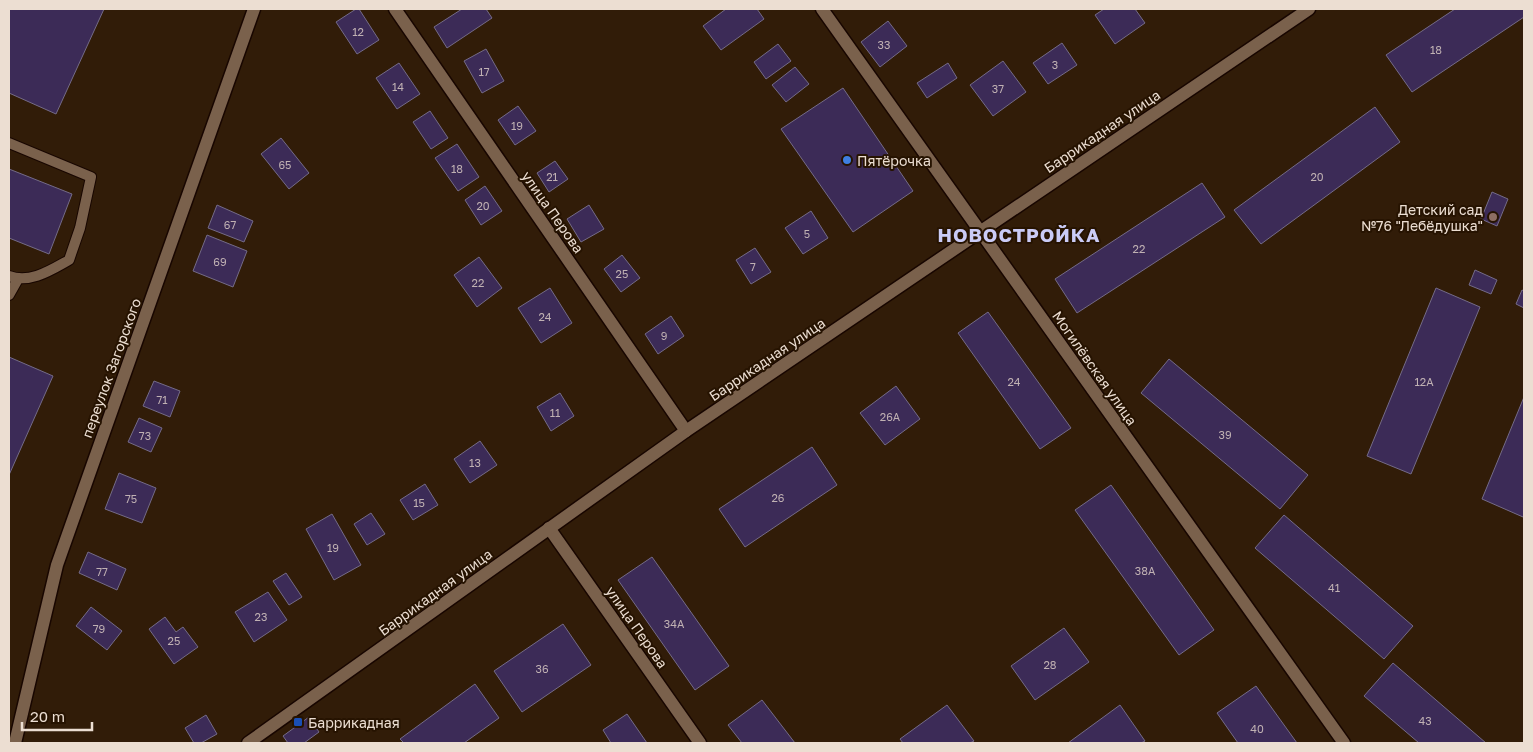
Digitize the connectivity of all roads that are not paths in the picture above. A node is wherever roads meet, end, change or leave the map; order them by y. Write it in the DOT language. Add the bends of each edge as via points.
graph roads {
  1 [pos="254,9"];
  2 [pos="395,9"];
  3 [pos="822,9"];
  4 [pos="1309,9"];
  5 [pos="9,143"];
  6 [pos="980,232"];
  7 [pos="14,278"];
  8 [pos="9,295"];
  9 [pos="686,431"];
  10 [pos="549,528"];
  11 [pos="15,743"];
  12 [pos="248,743"];
  13 [pos="700,743"];
  14 [pos="1344,743"];
  1 -- 11 [label="street, переулок Загорского" via="57,565"];
  2 -- 9 [label="street, улица Перова"];
  3 -- 6 [label="street, Могилёвская улица"];
  4 -- 6 [label="street, Баррикадная улица"];
  5 -- 7 [label="lane" via="92,177 69,260 42,275"];
  6 -- 9 [label="street, Баррикадная улица"];
  6 -- 14 [label="street, Могилёвская улица"];
  7 -- 8 [label="lane"];
  9 -- 10 [label="street, Баррикадная улица"];
  10 -- 12 [label="street, Баррикадная улица"];
  10 -- 13 [label="street, улица Перова"];
}
